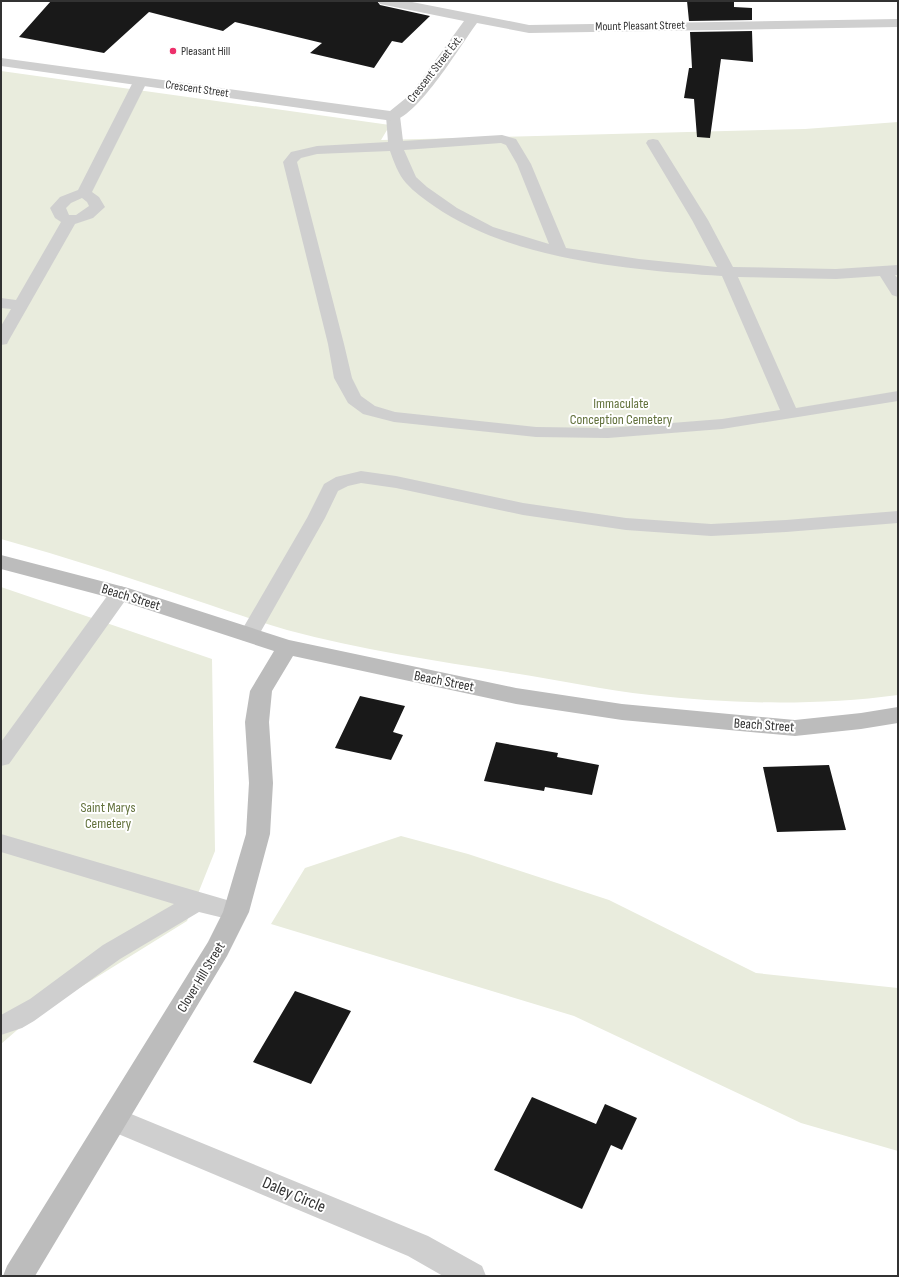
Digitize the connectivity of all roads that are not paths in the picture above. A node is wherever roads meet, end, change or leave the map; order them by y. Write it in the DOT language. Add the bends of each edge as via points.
graph roads {
  1 [pos="385,1"];
  2 [pos="473,18"];
  3 [pos="898,22"];
  4 [pos="1,62"];
  5 [pos="140,82"];
  6 [pos="393,116"];
  7 [pos="653,143"];
  8 [pos="396,146"];
  9 [pos="84,193"];
  10 [pos="69,221"];
  11 [pos="560,251"];
  12 [pos="892,270"];
  13 [pos="728,272"];
  14 [pos="898,292"];
  15 [pos="1,303"];
  16 [pos="22,305"];
  17 [pos="1,340"];
  18 [pos="898,396"];
  19 [pos="790,414"];
  20 [pos="898,517"];
  21 [pos="1,562"];
  22 [pos="120,593"];
  23 [pos="249,635"];
  24 [pos="287,647"];
  25 [pos="898,715"];
  26 [pos="1,758"];
  27 [pos="1,843"];
  28 [pos="197,902"];
  29 [pos="236,912"];
  30 [pos="1,1024"];
  31 [pos="114,1120"];
  32 [pos="18,1276"];
  33 [pos="472,1276"];
  1 -- 2 [label="street, Mount Pleasant Street"];
  2 -- 3 [label="street, Mount Pleasant Street" via="529,29"];
  2 -- 6 [label="street, Crescent Street Ext." via="416,97"];
  4 -- 5 [label="street, Crescent Street"];
  5 -- 6 [label="street, Crescent Street"];
  5 -- 9 [label="lane"];
  6 -- 8 [label="lane"];
  7 -- 13 [label="lane"];
  8 -- 11 [label="lane" via="406,173 420,189 446,209 476,226 517,242"];
  8 -- 11 [label="lane" via="502,139 511,142 524,164"];
  8 -- 19 [label="lane" via="317,150 296,155 290,162 344,378 354,399 369,410 394,417 536,432 615,432 722,424"];
  9 -- 10 [label="lane" via="71,196 58,208 62,218"];
  9 -- 10 [label="lane" via="94,200 96,207 84,218"];
  10 -- 16 [label="lane"];
  11 -- 13 [label="lane" via="626,263"];
  12 -- 13 [label="lane" via="836,274"];
  12 -- 14 [label="lane"];
  13 -- 19 [label="lane"];
  15 -- 16 [label="lane"];
  16 -- 17 [label="lane"];
  18 -- 19 [label="lane"];
  20 -- 23 [label="lane" via="711,530 626,524 523,509 361,477 342,481 330,488 316,518"];
  21 -- 22 [label="street, Beach Street"];
  22 -- 23 [label="street, Beach Street"];
  22 -- 26 [label="lane"];
  23 -- 24 [label="street, Beach Street"];
  24 -- 25 [label="street, Beach Street" via="516,696 622,712 795,728"];
  24 -- 29 [label="street, Clover Hill Street" via="261,691 257,722 261,783 258,834"];
  27 -- 28 [label="lane"];
  28 -- 29 [label="lane"];
  28 -- 30 [label="lane" via="100,960 13,1022"];
  29 -- 31 [label="street, Clover Hill Street" via="218,950"];
  31 -- 32 [label="street, Clover Hill Street"];
  31 -- 33 [label="street, Daley Circle" via="418,1246"];
}
